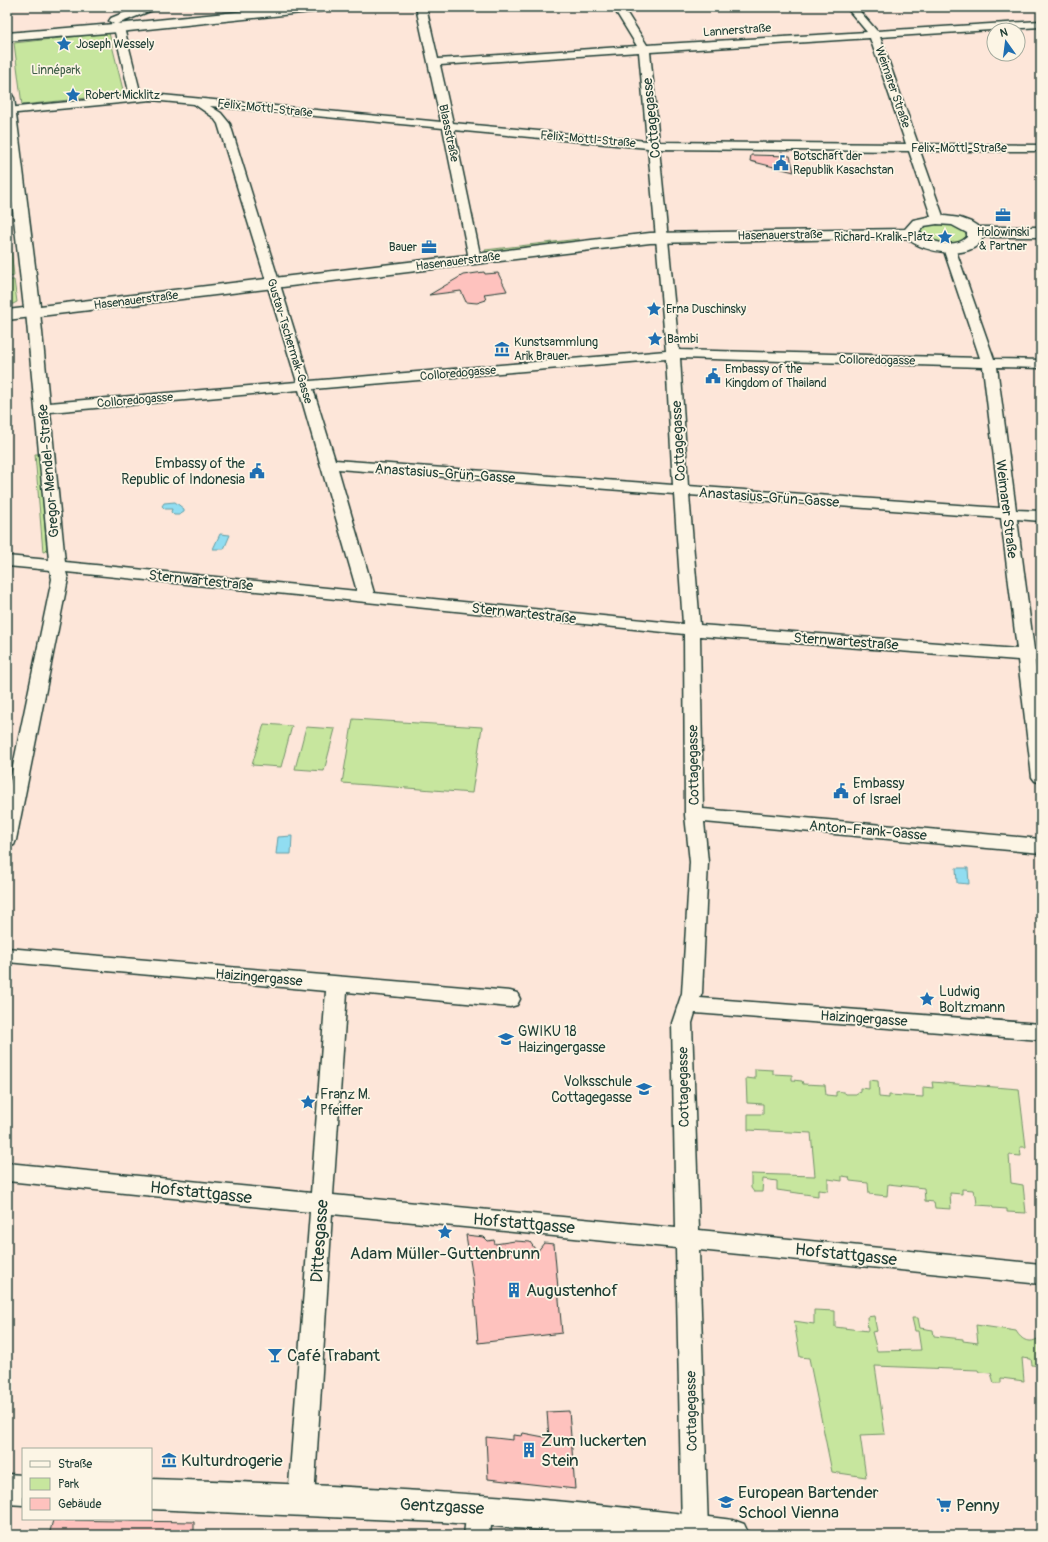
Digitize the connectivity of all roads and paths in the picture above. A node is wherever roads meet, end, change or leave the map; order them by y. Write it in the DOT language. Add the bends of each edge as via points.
graph roads {
  1 [pos="149,7"];
  2 [pos="321,7"];
  3 [pos="421,7"];
  4 [pos="618,7"];
  5 [pos="851,7"];
  6 [pos="1041,24"];
  7 [pos="119,28"];
  8 [pos="73,31"];
  9 [pos="874,34"];
  10 [pos="7,37"];
  11 [pos="644,49"];
  12 [pos="434,62"];
  13 [pos="136,98"];
  14 [pos="192,101"];
  15 [pos="8,107"];
  16 [pos="448,127"];
  17 [pos="654,144"];
  18 [pos="914,148"];
  19 [pos="1041,148"];
  20 [pos="938,219"];
  21 [pos="975,232"];
  22 [pos="1041,232"];
  23 [pos="910,233"];
  24 [pos="662,237"];
  25 [pos="948,248"];
  26 [pos="475,259"];
  27 [pos="272,284"];
  28 [pos="33,312"];
  29 [pos="7,315"];
  30 [pos="673,354"];
  31 [pos="988,363"];
  32 [pos="1041,364"];
  33 [pos="304,386"];
  34 [pos="43,408"];
  35 [pos="329,464"];
  36 [pos="681,491"];
  37 [pos="1008,513"];
  38 [pos="1041,516"];
  39 [pos="7,561"];
  40 [pos="57,566"];
  41 [pos="367,596"];
  42 [pos="692,630"];
  43 [pos="1034,655"];
  44 [pos="1041,777"];
  45 [pos="694,815"];
  46 [pos="7,840"];
  47 [pos="1041,846"];
  48 [pos="7,955"];
  49 [pos="337,984"];
  50 [pos="510,999"];
  51 [pos="688,1005"];
  52 [pos="1041,1032"];
  53 [pos="7,1172"];
  54 [pos="322,1205"];
  55 [pos="687,1238"];
  56 [pos="1041,1274"];
  57 [pos="7,1489"];
  58 [pos="22,1490"];
  59 [pos="152,1494"];
  60 [pos="301,1498"];
  61 [pos="478,1522"];
  62 [pos="694,1530"];
  63 [pos="732,1535"];
  1 -- 8 [label="street" via="107,24"];
  2 -- 7 [label="street"];
  3 -- 12 [label="street, Blaasstraße"];
  4 -- 11 [label="street, Cottagegasse"];
  5 -- 9 [label="street, Weimarer Straße"];
  6 -- 9 [label="street, Lannerstraße"];
  7 -- 8 [label="street"];
  7 -- 13 [label="street"];
  8 -- 10 [label="street"];
  9 -- 11 [label="street, Lannerstraße"];
  9 -- 18 [label="street, Weimarer Straße"];
  11 -- 12 [label="street, Lannerstraße"];
  11 -- 17 [label="street, Cottagegasse"];
  12 -- 16 [label="street, Blaasstraße"];
  13 -- 14 [label="street, Felix-Mottl-Straße"];
  13 -- 15 [label="street, Felix-Mottl-Straße"];
  14 -- 16 [label="street, Felix-Mottl-Straße"];
  14 -- 27 [label="street, Gustav-Tschermak-Gasse" via="217,115 224,124"];
  15 -- 28 [label="street, Gregor-Mendel-Straße"];
  16 -- 17 [label="street, Felix-Mottl-Straße"];
  16 -- 26 [label="street, Blaasstraße"];
  17 -- 18 [label="street, Felix-Mottl-Straße" via="671,147"];
  17 -- 24 [label="street, Cottagegasse"];
  18 -- 19 [label="street, Felix-Mottl-Straße"];
  18 -- 20 [label="street, Weimarer Straße"];
  20 -- 21 [label="street" via="962,223"];
  20 -- 23 [label="street" via="916,224"];
  21 -- 22 [label="street"];
  21 -- 25 [label="street" via="975,238 971,242"];
  23 -- 24 [label="street, Hasenauerstraße"];
  23 -- 25 [label="street" via="924,244"];
  24 -- 26 [label="street, Hasenauerstraße"];
  24 -- 30 [label="street, Cottagegasse"];
  25 -- 31 [label="street, Weimarer Straße"];
  26 -- 27 [label="street, Hasenauerstraße"];
  27 -- 28 [label="street, Hasenauerstraße"];
  27 -- 33 [label="street, Gustav-Tschermak-Gasse"];
  28 -- 29 [label="street, Hasenauerstraße"];
  28 -- 34 [label="street, Gregor-Mendel-Straße"];
  30 -- 31 [label="street, Colloredogasse"];
  30 -- 33 [label="street, Colloredogasse"];
  30 -- 36 [label="street, Cottagegasse"];
  31 -- 32 [label="street, Colloredogasse"];
  31 -- 37 [label="street, Weimarer Straße"];
  33 -- 34 [label="street, Colloredogasse"];
  33 -- 35 [label="street, Gustav-Tschermak-Gasse"];
  34 -- 40 [label="street, Gregor-Mendel-Straße"];
  35 -- 36 [label="street, Anastasius-Grün-Gasse"];
  35 -- 41 [label="street, Gustav-Tschermak-Gasse"];
  36 -- 37 [label="street, Anastasius-Grün-Gasse"];
  36 -- 42 [label="street, Cottagegasse"];
  37 -- 38 [label="street, Anastasius-Grün-Gasse"];
  37 -- 43 [label="street, Weimarer Straße"];
  39 -- 40 [label="street, Sternwartestraße"];
  40 -- 41 [label="street, Sternwartestraße"];
  40 -- 46 [label="street, Gregor-Mendel-Straße" via="60,579"];
  41 -- 42 [label="street, Sternwartestraße"];
  42 -- 43 [label="street, Sternwartestraße"];
  42 -- 45 [label="street, Cottagegasse"];
  43 -- 44 [label="street, Weimarer Straße"];
  45 -- 47 [label="street, Anton-Frank-Gasse"];
  45 -- 51 [label="street, Cottagegasse" via="699,862 692,993"];
  48 -- 49 [label="street, Haizingergasse"];
  49 -- 50 [label="street, Haizingergasse"];
  49 -- 54 [label="street, Dittesgasse"];
  51 -- 52 [label="street, Haizingergasse"];
  51 -- 55 [label="street, Cottagegasse" via="682,1023"];
  53 -- 54 [label="street, Hofstattgasse"];
  54 -- 55 [label="street, Hofstattgasse"];
  54 -- 60 [label="street, Dittesgasse"];
  55 -- 56 [label="street, Hofstattgasse"];
  55 -- 62 [label="street, Cottagegasse"];
  57 -- 58 [label="street"];
  59 -- 60 [label="street, Gentzgasse"];
  60 -- 61 [label="street, Gentzgasse"];
  61 -- 62 [label="street, Gentzgasse"];
  62 -- 63 [label="street, Gentzgasse"];
}
